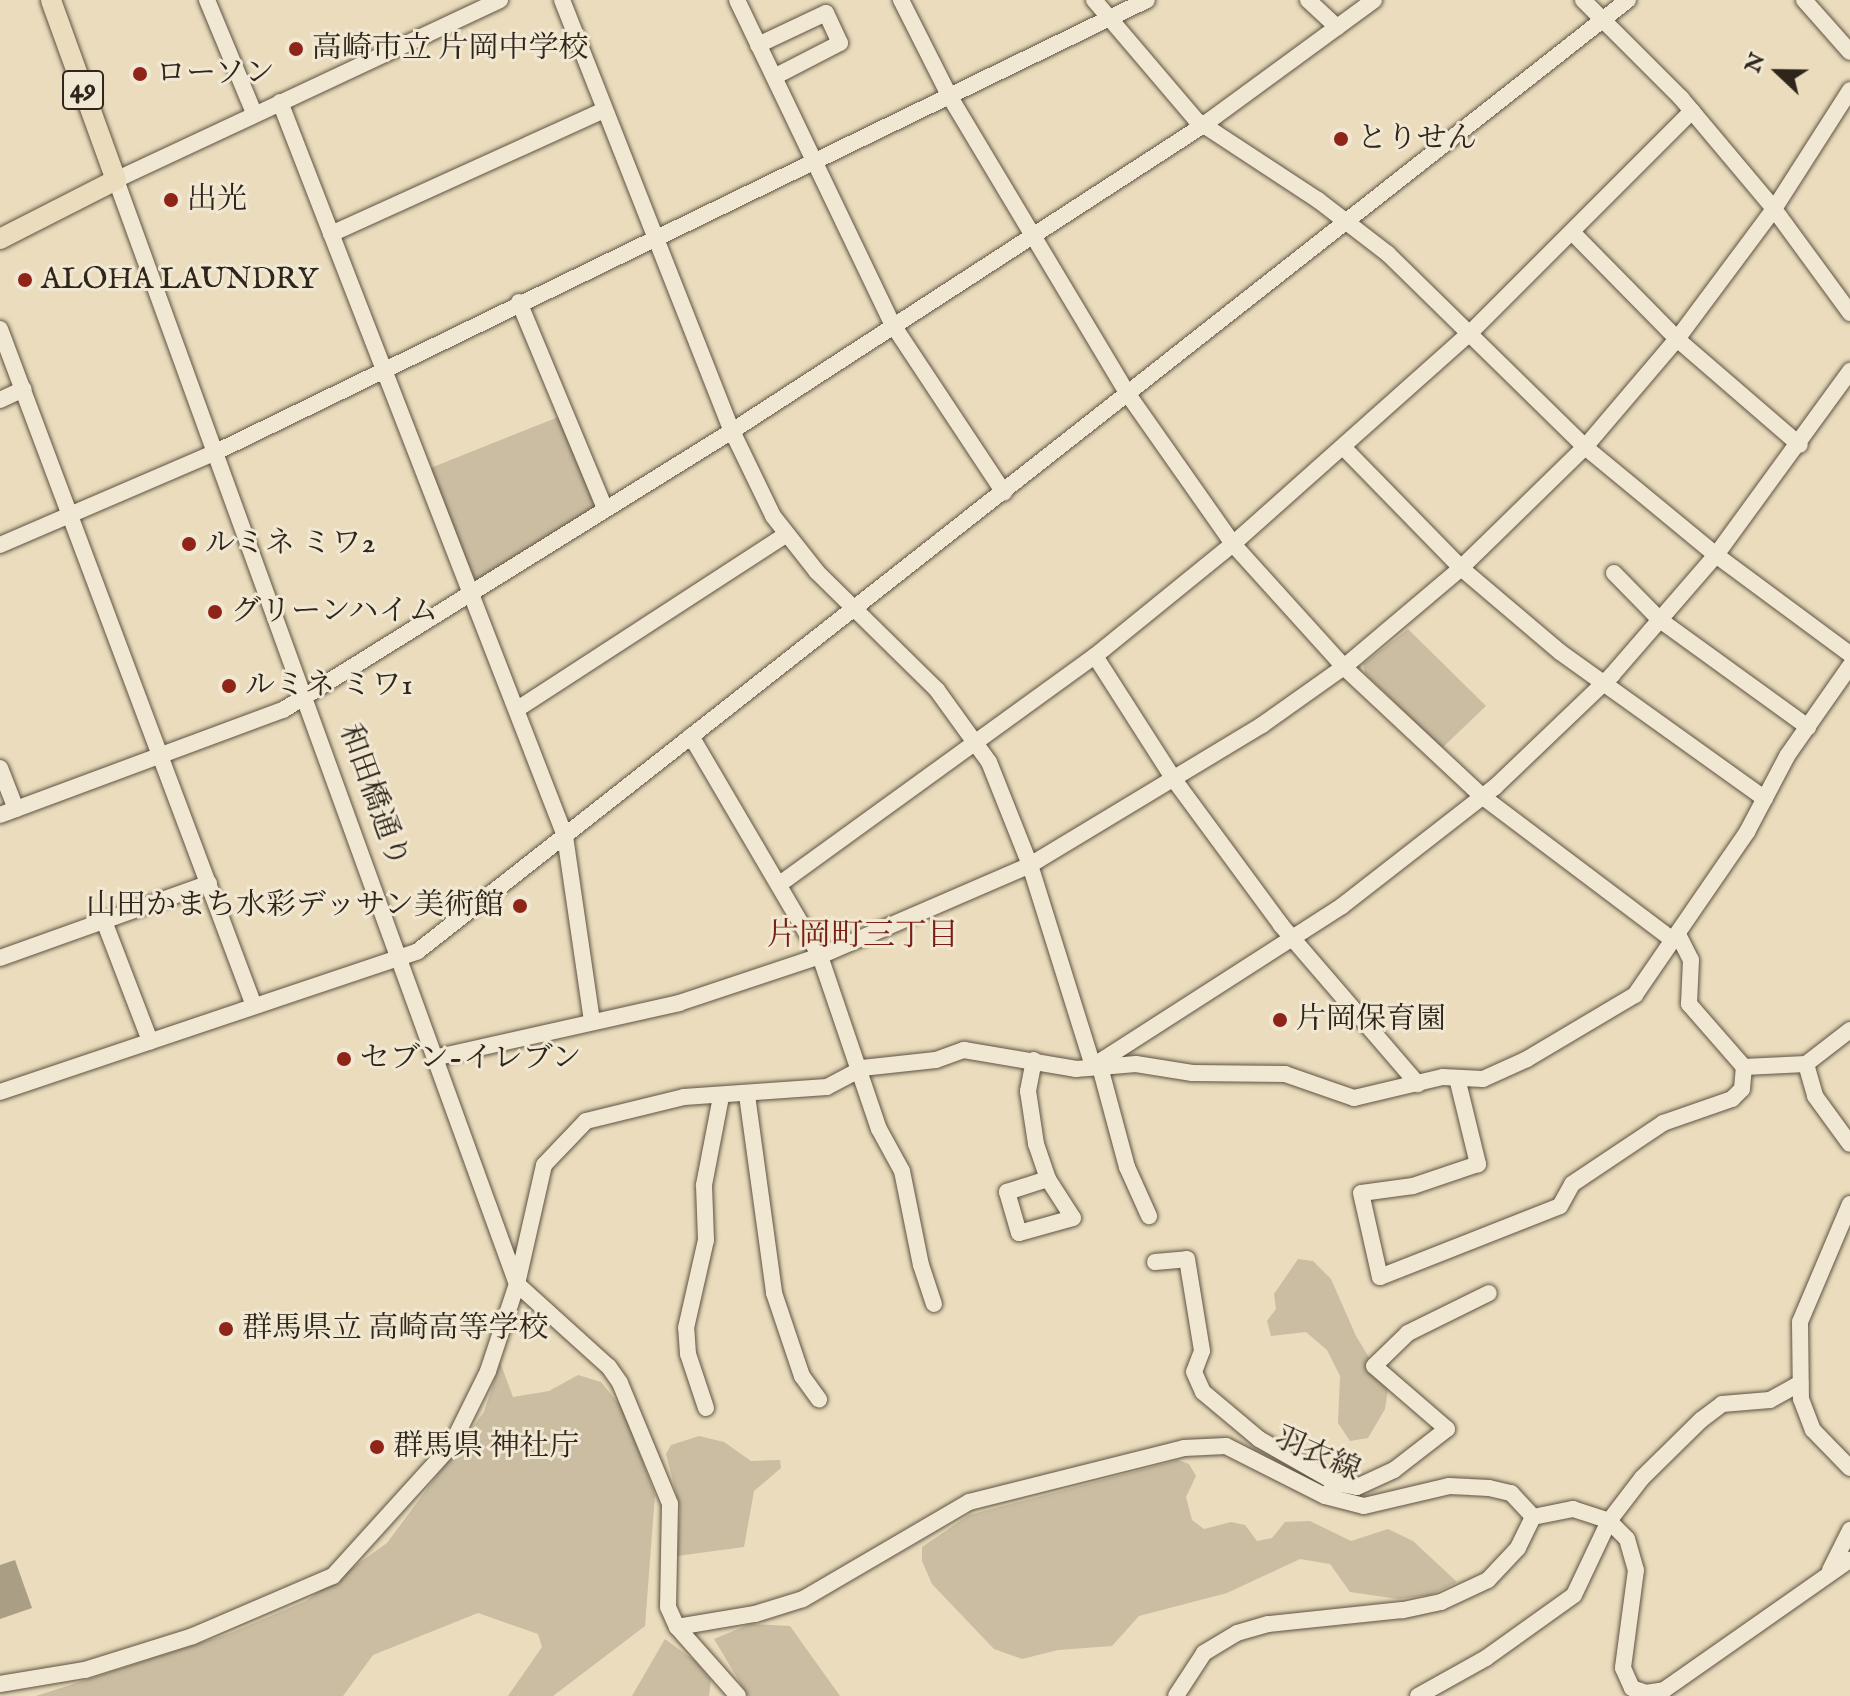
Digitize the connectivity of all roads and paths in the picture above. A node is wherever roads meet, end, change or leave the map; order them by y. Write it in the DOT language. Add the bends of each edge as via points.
graph roads {
  1 [pos="51,0"];
  2 [pos="207,0"];
  3 [pos="500,0"];
  4 [pos="562,0"];
  5 [pos="737,0"];
  6 [pos="901,0"];
  7 [pos="1094,0"];
  8 [pos="1147,0"];
  9 [pos="1308,0"];
  10 [pos="1374,0"];
  11 [pos="1583,0"];
  12 [pos="1628,0"];
  13 [pos="1804,0"];
  14 [pos="1108,19"];
  15 [pos="1605,19"];
  16 [pos="1337,27"];
  17 [pos="758,45"];
  18 [pos="1850,52"];
  19 [pos="774,77"];
  20 [pos="1850,90"];
  21 [pos="950,97"];
  22 [pos="280,102"];
  23 [pos="604,110"];
  24 [pos="1692,111"];
  25 [pos="254,113"];
  26 [pos="1202,126"];
  27 [pos="813,159"];
  28 [pos="116,180"];
  29 [pos="1774,209"];
  30 [pos="1346,222"];
  31 [pos="1572,232"];
  32 [pos="331,234"];
  33 [pos="654,236"];
  34 [pos="1032,236"];
  35 [pos="0,239"];
  36 [pos="519,302"];
  37 [pos="1850,313"];
  38 [pos="893,325"];
  39 [pos="0,329"];
  40 [pos="1472,331"];
  41 [pos="1677,339"];
  42 [pos="383,370"];
  43 [pos="1850,371"];
  44 [pos="24,389"];
  45 [pos="1127,393"];
  46 [pos="0,400"];
  47 [pos="732,431"];
  48 [pos="1800,445"];
  49 [pos="1585,447"];
  50 [pos="1344,448"];
  51 [pos="214,453"];
  52 [pos="1004,493"];
  53 [pos="605,509"];
  54 [pos="70,515"];
  55 [pos="785,535"];
  56 [pos="1233,544"];
  57 [pos="0,545"];
  58 [pos="1716,555"];
  59 [pos="1461,568"];
  60 [pos="1614,573"];
  61 [pos="472,595"];
  62 [pos="854,610"];
  63 [pos="1660,620"];
  64 [pos="1850,654"];
  65 [pos="1095,656"];
  66 [pos="1850,666"];
  67 [pos="1344,667"];
  68 [pos="1601,686"];
  69 [pos="304,697"];
  70 [pos="519,708"];
  71 [pos="1808,727"];
  72 [pos="691,736"];
  73 [pos="972,740"];
  74 [pos="161,757"];
  75 [pos="0,768"];
  76 [pos="1175,781"];
  77 [pos="1483,797"];
  78 [pos="1765,799"];
  79 [pos="8,812"];
  80 [pos="565,836"];
  81 [pos="1030,865"];
  82 [pos="209,883"];
  83 [pos="781,883"];
  84 [pos="104,921"];
  85 [pos="1677,938"];
  86 [pos="1293,940"];
  87 [pos="820,956"];
  88 [pos="0,958"];
  89 [pos="401,958"];
  90 [pos="254,1006"];
  91 [pos="592,1022"];
  92 [pos="1850,1030"];
  93 [pos="150,1041"];
  94 [pos="438,1057"];
  95 [pos="1034,1060"];
  96 [pos="1806,1064"];
  97 [pos="1096,1067"];
  98 [pos="1744,1067"];
  99 [pos="862,1068"];
  100 [pos="1457,1078"];
  101 [pos="1418,1084"];
  102 [pos="0,1092"];
  103 [pos="747,1095"];
  104 [pos="721,1097"];
  105 [pos="1850,1144"];
  106 [pos="1048,1179"];
  107 [pos="1850,1204"];
  108 [pos="1149,1216"];
  109 [pos="1155,1262"];
  110 [pos="517,1284"];
  111 [pos="1489,1293"];
  112 [pos="934,1304"];
  113 [pos="1801,1383"];
  114 [pos="819,1399"];
  115 [pos="706,1408"];
  116 [pos="1850,1468"];
  117 [pos="1330,1489"];
  118 [pos="1533,1517"];
  119 [pos="1609,1521"];
  120 [pos="1850,1530"];
  121 [pos="1850,1560"];
  122 [pos="1828,1575"];
  123 [pos="677,1627"];
  124 [pos="3,1688"];
  125 [pos="1657,1694"];
  126 [pos="738,1696"];
  127 [pos="1176,1696"];
  128 [pos="1418,1696"];
  1 -- 28 [label="main road, 和田橋通り / 49"];
  2 -- 25 [label="street"];
  3 -- 22 [label="street"];
  4 -- 23 [label="street"];
  5 -- 17 [label="street"];
  6 -- 21 [label="street"];
  7 -- 14 [label="street"];
  8 -- 14 [label="street"];
  9 -- 16 [label="street"];
  10 -- 16 [label="street"];
  11 -- 15 [label="street"];
  12 -- 15 [label="street"];
  13 -- 18 [label="street"];
  14 -- 21 [label="street"];
  14 -- 26 [label="street"];
  15 -- 24 [label="street"];
  15 -- 30 [label="street"];
  16 -- 26 [label="street"];
  17 -- 19 [label="street"];
  17 -- 19 [label="street" via="826,13 840,43"];
  19 -- 27 [label="street"];
  20 -- 29 [label="street"];
  21 -- 27 [label="street"];
  21 -- 34 [label="street"];
  22 -- 25 [label="street"];
  22 -- 32 [label="street"];
  23 -- 32 [label="street"];
  23 -- 33 [label="street"];
  24 -- 29 [label="street"];
  24 -- 31 [label="street"];
  25 -- 28 [label="street"];
  26 -- 30 [label="street"];
  26 -- 34 [label="street"];
  27 -- 33 [label="street"];
  27 -- 38 [label="street"];
  28 -- 35 [label="main road"];
  28 -- 51 [label="street, 和田橋通り"];
  29 -- 37 [label="street"];
  29 -- 41 [label="street"];
  30 -- 40 [label="street"];
  30 -- 45 [label="street"];
  31 -- 40 [label="street"];
  31 -- 41 [label="street"];
  32 -- 42 [label="street"];
  33 -- 36 [label="street"];
  33 -- 47 [label="street"];
  34 -- 38 [label="street"];
  34 -- 45 [label="street"];
  36 -- 42 [label="street"];
  36 -- 53 [label="street"];
  38 -- 47 [label="street"];
  38 -- 52 [label="street"];
  39 -- 44 [label="street"];
  40 -- 49 [label="street"];
  40 -- 50 [label="street"];
  41 -- 48 [label="street"];
  41 -- 49 [label="street"];
  42 -- 51 [label="street"];
  42 -- 61 [label="street"];
  43 -- 48 [label="street"];
  44 -- 46 [label="street"];
  44 -- 54 [label="street"];
  45 -- 52 [label="street"];
  45 -- 56 [label="street"];
  47 -- 53 [label="street"];
  47 -- 55 [label="street"];
  48 -- 58 [label="street"];
  49 -- 58 [label="street"];
  49 -- 59 [label="street"];
  50 -- 56 [label="street"];
  50 -- 59 [label="street"];
  51 -- 54 [label="street"];
  51 -- 69 [label="street, 和田橋通り"];
  52 -- 62 [label="street"];
  53 -- 61 [label="street"];
  54 -- 57 [label="street"];
  54 -- 74 [label="street"];
  55 -- 62 [label="street"];
  55 -- 70 [label="street"];
  56 -- 65 [label="street"];
  56 -- 67 [label="street"];
  58 -- 63 [label="street"];
  58 -- 64 [label="street"];
  59 -- 67 [label="street"];
  59 -- 68 [label="street"];
  60 -- 63 [label="street"];
  61 -- 69 [label="street"];
  61 -- 70 [label="street"];
  62 -- 72 [label="street"];
  62 -- 73 [label="street" via="937,690"];
  63 -- 68 [label="street"];
  63 -- 71 [label="street"];
  65 -- 73 [label="street"];
  65 -- 76 [label="street"];
  66 -- 71 [label="street"];
  67 -- 76 [label="street"];
  67 -- 77 [label="street"];
  68 -- 77 [label="street"];
  68 -- 78 [label="street"];
  69 -- 74 [label="street"];
  69 -- 89 [label="street, 和田橋通り"];
  70 -- 80 [label="street"];
  71 -- 78 [label="street"];
  72 -- 80 [label="street"];
  72 -- 83 [label="street"];
  73 -- 81 [label="street" via="989,762"];
  73 -- 83 [label="street"];
  74 -- 79 [label="street"];
  74 -- 82 [label="street"];
  75 -- 79 [label="street"];
  76 -- 81 [label="street"];
  76 -- 86 [label="street"];
  77 -- 85 [label="street"];
  77 -- 86 [label="street"];
  78 -- 85 [label="street"];
  80 -- 89 [label="street" via="418,951"];
  80 -- 91 [label="street"];
  81 -- 87 [label="street"];
  81 -- 97 [label="street"];
  82 -- 84 [label="street"];
  82 -- 90 [label="street"];
  83 -- 87 [label="street"];
  84 -- 88 [label="street"];
  84 -- 93 [label="street"];
  85 -- 98 [label="street" via="1691,960 1689,1004"];
  85 -- 100 [label="street" via="1635,995 1606,1014 1483,1079"];
  86 -- 97 [label="street"];
  86 -- 101 [label="street"];
  87 -- 91 [label="street" via="679,1003"];
  87 -- 99 [label="street"];
  89 -- 90 [label="street"];
  89 -- 94 [label="street, 和田橋通り"];
  90 -- 93 [label="street"];
  91 -- 94 [label="street"];
  92 -- 96 [label="street"];
  93 -- 102 [label="street"];
  94 -- 110 [label="street, 和田橋通り"];
  95 -- 97 [label="street" via="1076,1069"];
  95 -- 99 [label="street" via="964,1050 936,1060"];
  95 -- 106 [label="street" via="1030,1118"];
  96 -- 98 [label="street"];
  96 -- 105 [label="street" via="1815,1096"];
  97 -- 101 [label="street" via="1136,1064 1192,1073 1285,1074 1354,1098"];
  97 -- 108 [label="street" via="1127,1167"];
  98 -- 100 [label="street" via="1742,1089 1732,1099 1663,1123 1572,1184 1560,1206 1380,1277 1361,1193 1413,1186 1478,1164"];
  99 -- 103 [label="street" via="827,1087"];
  99 -- 112 [label="street" via="879,1129 902,1171"];
  100 -- 101 [label="street"];
  103 -- 104 [label="street"];
  103 -- 114 [label="street" via="774,1293 802,1376"];
  104 -- 110 [label="street" via="684,1097 586,1121 561,1142 544,1165 534,1192 531,1236"];
  104 -- 115 [label="street" via="704,1185 706,1240 686,1328 688,1354"];
  107 -- 113 [label="street" via="1800,1322"];
  109 -- 117 [label="street" via="1187,1259 1202,1351 1194,1372 1203,1392"];
  110 -- 123 [label="street, 和田橋通り" via="620,1383 670,1504 666,1582"];
  110 -- 124 [label="street" via="488,1371 451,1446 333,1576 193,1636 85,1670"];
  111 -- 117 [label="street" via="1408,1333 1374,1366 1447,1429 1394,1470 1357,1487"];
  113 -- 116 [label="street" via="1813,1430"];
  113 -- 119 [label="street" via="1770,1400 1722,1404 1642,1478"];
  117 -- 118 [label="street, 羽衣線" via="1364,1506 1449,1486 1489,1488 1511,1493"];
  117 -- 123 [label="street, 羽衣線" via="1226,1446 1184,1448 969,1502 803,1599 755,1614"];
  118 -- 119 [label="street" via="1573,1509"];
  118 -- 127 [label="street" via="1518,1548 1488,1580 1441,1602 1268,1624 1237,1633 1204,1653"];
  119 -- 125 [label="street" via="1635,1552 1625,1680"];
  119 -- 128 [label="street" via="1574,1595 1486,1658"];
  120 -- 122 [label="street"];
  121 -- 122 [label="street"];
  122 -- 125 [label="street"];
  123 -- 126 [label="street"];
}
